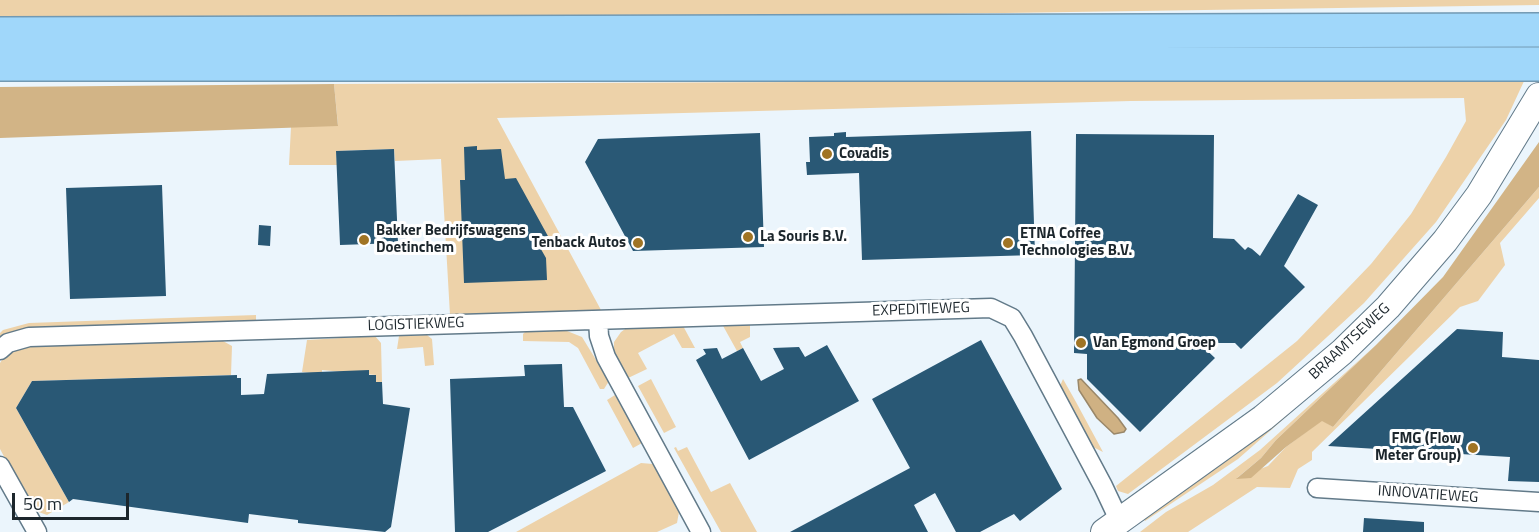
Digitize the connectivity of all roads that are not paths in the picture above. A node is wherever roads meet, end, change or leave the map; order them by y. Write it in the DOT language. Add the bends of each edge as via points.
graph roads {
  1 [pos="1533,29"];
  2 [pos="0,34"];
  3 [pos="0,64"];
  4 [pos="1539,64"];
  5 [pos="1539,96"];
  6 [pos="598,320"];
  7 [pos="0,350"];
  8 [pos="0,466"];
  9 [pos="1317,488"];
  10 [pos="1539,501"];
  11 [pos="1111,526"];
  12 [pos="37,532"];
  13 [pos="701,532"];
  1 -- 2 [label="highway"];
  3 -- 4 [label="highway"];
  5 -- 11 [label="street, BRAAMTSEWEG" via="1479,195 1381,315 1263,418"];
  6 -- 7 [label="street, LOGISTIEKWEG" via="29,337"];
  6 -- 11 [label="street, EXPEDITIEWEG" via="991,308 1001,311 1012,318 1023,336 1104,486"];
  6 -- 13 [label="street" via="606,357"];
  8 -- 12 [label="street"];
  9 -- 10 [label="street, INNOVATIEWEG"];
}
